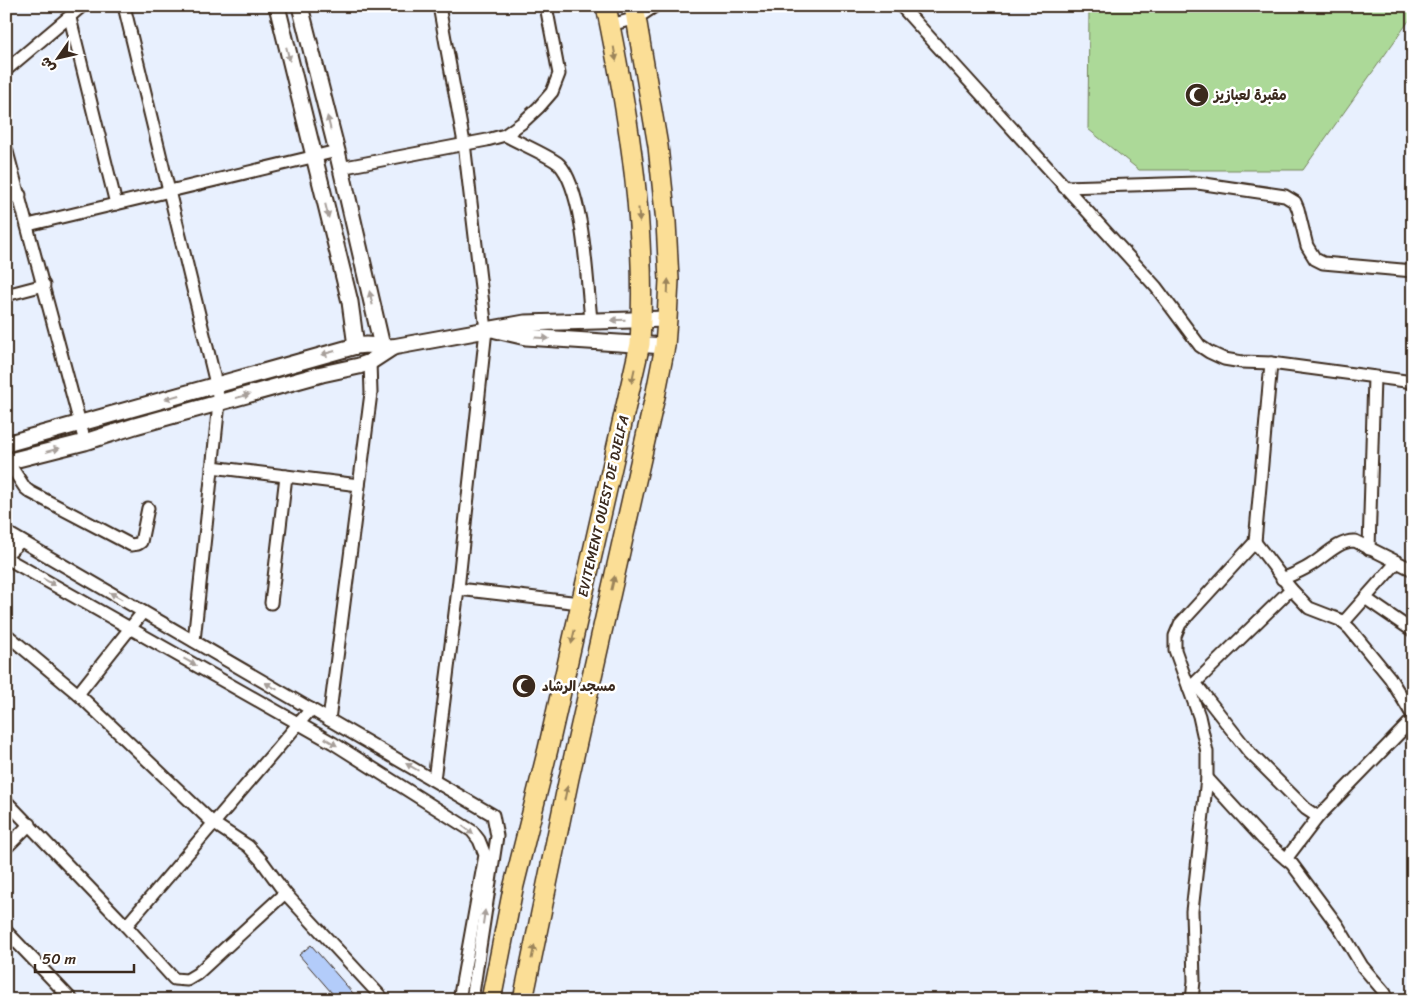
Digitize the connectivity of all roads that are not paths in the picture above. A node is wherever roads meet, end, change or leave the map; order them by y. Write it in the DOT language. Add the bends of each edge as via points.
graph roads {
  1 [pos="82,6"];
  2 [pos="124,6"];
  3 [pos="277,6"];
  4 [pos="300,6"];
  5 [pos="438,6"];
  6 [pos="546,6"];
  7 [pos="606,6"];
  8 [pos="655,6"];
  9 [pos="900,6"];
  10 [pos="636,12"];
  11 [pos="70,18"];
  12 [pos="610,25"];
  13 [pos="6,70"];
  14 [pos="505,135"];
  15 [pos="464,143"];
  16 [pos="6,148"];
  17 [pos="336,151"];
  18 [pos="314,157"];
  19 [pos="340,168"];
  20 [pos="1064,187"];
  21 [pos="169,190"];
  22 [pos="20,195"];
  23 [pos="6,198"];
  24 [pos="116,204"];
  25 [pos="28,225"];
  26 [pos="1413,271"];
  27 [pos="44,285"];
  28 [pos="6,295"];
  29 [pos="641,319"];
  30 [pos="667,319"];
  31 [pos="591,320"];
  32 [pos="490,330"];
  33 [pos="640,344"];
  34 [pos="356,346"];
  35 [pos="665,346"];
  36 [pos="388,347"];
  37 [pos="370,362"];
  38 [pos="1271,363"];
  39 [pos="1374,377"];
  40 [pos="1413,382"];
  41 [pos="216,384"];
  42 [pos="219,403"];
  43 [pos="79,424"];
  44 [pos="85,442"];
  45 [pos="6,444"];
  46 [pos="7,462"];
  47 [pos="212,467"];
  48 [pos="286,476"];
  49 [pos="359,485"];
  50 [pos="148,508"];
  51 [pos="6,532"];
  52 [pos="20,541"];
  53 [pos="1255,542"];
  54 [pos="1369,549"];
  55 [pos="6,557"];
  56 [pos="1397,562"];
  57 [pos="1413,570"];
  58 [pos="1282,579"];
  59 [pos="458,589"];
  60 [pos="1291,589"];
  61 [pos="1365,598"];
  62 [pos="271,603"];
  63 [pos="580,603"];
  64 [pos="143,612"];
  65 [pos="1343,623"];
  66 [pos="130,628"];
  67 [pos="1413,631"];
  68 [pos="6,634"];
  69 [pos="194,641"];
  70 [pos="1192,686"];
  71 [pos="78,694"];
  72 [pos="311,709"];
  73 [pos="1413,717"];
  74 [pos="329,720"];
  75 [pos="299,723"];
  76 [pos="1208,778"];
  77 [pos="434,780"];
  78 [pos="6,801"];
  79 [pos="1318,818"];
  80 [pos="213,823"];
  81 [pos="30,824"];
  82 [pos="6,848"];
  83 [pos="1286,859"];
  84 [pos="284,893"];
  85 [pos="126,926"];
  86 [pos="6,931"];
  87 [pos="72,1000"];
  88 [pos="384,1000"];
  89 [pos="459,1000"];
  90 [pos="472,1000"];
  91 [pos="491,1000"];
  92 [pos="523,1000"];
  93 [pos="1192,1000"];
  94 [pos="1387,1000"];
  1 -- 11 [label="street"];
  2 -- 21 [label="street"];
  3 -- 18 [label="street, one-way"];
  17 -- 4 [label="street, one-way"];
  5 -- 15 [label="street"];
  6 -- 14 [label="street" via="559,74 552,92 539,107"];
  7 -- 12 [label="highway, EVITEMENT OUEST DE DJELFA"];
  8 -- 10 [label="street"];
  9 -- 20 [label="street"];
  10 -- 12 [label="street"];
  30 -- 10 [label="highway, one-way" via="669,280 665,212 658,146"];
  11 -- 13 [label="street"];
  11 -- 24 [label="street"];
  12 -- 29 [label="highway, EVITEMENT OUEST DE DJELFA, one-way" via="638,199 643,284"];
  14 -- 15 [label="street"];
  14 -- 31 [label="street" via="557,163 566,174 582,232"];
  15 -- 19 [label="street"];
  15 -- 32 [label="street"];
  16 -- 22 [label="street"];
  17 -- 18 [label="street"];
  17 -- 19 [label="street"];
  18 -- 21 [label="street"];
  18 -- 34 [label="street, one-way" via="350,302"];
  36 -- 19 [label="street, one-way"];
  20 -- 26 [label="street" via="1198,183 1285,196 1295,202 1307,246 1315,259 1323,263"];
  20 -- 38 [label="street" via="1156,287 1200,346 1224,359"];
  21 -- 24 [label="street"];
  21 -- 41 [label="street"];
  22 -- 23 [label="street"];
  22 -- 25 [label="street"];
  24 -- 25 [label="street"];
  25 -- 27 [label="street"];
  27 -- 28 [label="street"];
  27 -- 43 [label="street"];
  29 -- 30 [label="street"];
  29 -- 31 [label="street, one-way"];
  29 -- 33 [label="highway, EVITEMENT OUEST DE DJELFA"];
  30 -- 35 [label="highway"];
  31 -- 32 [label="street" via="525,323"];
  32 -- 33 [label="street, one-way" via="526,338"];
  32 -- 36 [label="street"];
  32 -- 59 [label="street"];
  33 -- 35 [label="street"];
  33 -- 63 [label="highway, EVITEMENT OUEST DE DJELFA, one-way"];
  34 -- 36 [label="street"];
  34 -- 41 [label="street, one-way"];
  92 -- 35 [label="highway, one-way"];
  36 -- 37 [label="street"];
  42 -- 37 [label="street, one-way"];
  37 -- 49 [label="street" via="371,393"];
  38 -- 39 [label="street"];
  38 -- 53 [label="street"];
  39 -- 40 [label="street"];
  39 -- 54 [label="street"];
  41 -- 42 [label="street"];
  41 -- 43 [label="street, one-way"];
  42 -- 44 [label="street"];
  42 -- 47 [label="street"];
  43 -- 44 [label="street"];
  43 -- 45 [label="street"];
  46 -- 44 [label="street, one-way"];
  46 -- 50 [label="street" via="24,488 131,545 141,542"];
  47 -- 48 [label="street"];
  47 -- 69 [label="street"];
  48 -- 49 [label="street"];
  48 -- 62 [label="street"];
  49 -- 74 [label="street"];
  51 -- 52 [label="street"];
  52 -- 55 [label="street"];
  64 -- 52 [label="street, one-way"];
  53 -- 58 [label="street"];
  53 -- 70 [label="street" via="1180,624 1175,636 1175,650"];
  54 -- 56 [label="street"];
  54 -- 58 [label="street" via="1348,541 1312,565"];
  55 -- 66 [label="street, one-way"];
  56 -- 57 [label="street"];
  56 -- 61 [label="street"];
  58 -- 60 [label="street"];
  59 -- 63 [label="street"];
  59 -- 77 [label="street"];
  60 -- 65 [label="street" via="1309,608"];
  60 -- 70 [label="street"];
  61 -- 65 [label="street"];
  61 -- 67 [label="street"];
  63 -- 91 [label="highway, EVITEMENT OUEST DE DJELFA, one-way" via="513,889"];
  64 -- 66 [label="street"];
  64 -- 69 [label="street"];
  65 -- 73 [label="street" via="1390,678"];
  66 -- 71 [label="street"];
  66 -- 75 [label="street, one-way"];
  68 -- 71 [label="street"];
  72 -- 69 [label="street, one-way"];
  70 -- 76 [label="street" via="1207,752"];
  70 -- 79 [label="street" via="1249,752 1306,810"];
  71 -- 80 [label="street"];
  72 -- 74 [label="street"];
  72 -- 75 [label="street"];
  73 -- 79 [label="street"];
  77 -- 74 [label="street, one-way"];
  75 -- 80 [label="street"];
  75 -- 89 [label="street, one-way" via="472,831 479,840 485,855"];
  76 -- 83 [label="street" via="1262,838"];
  76 -- 93 [label="street" via="1192,911"];
  90 -- 77 [label="street, one-way" via="496,836 493,814"];
  78 -- 81 [label="street"];
  79 -- 83 [label="street"];
  80 -- 84 [label="street" via="248,846"];
  80 -- 85 [label="street"];
  81 -- 82 [label="street"];
  81 -- 85 [label="street"];
  83 -- 94 [label="street" via="1338,926"];
  84 -- 85 [label="street" via="187,980 174,979"];
  84 -- 88 [label="street"];
  86 -- 87 [label="street"];
}
